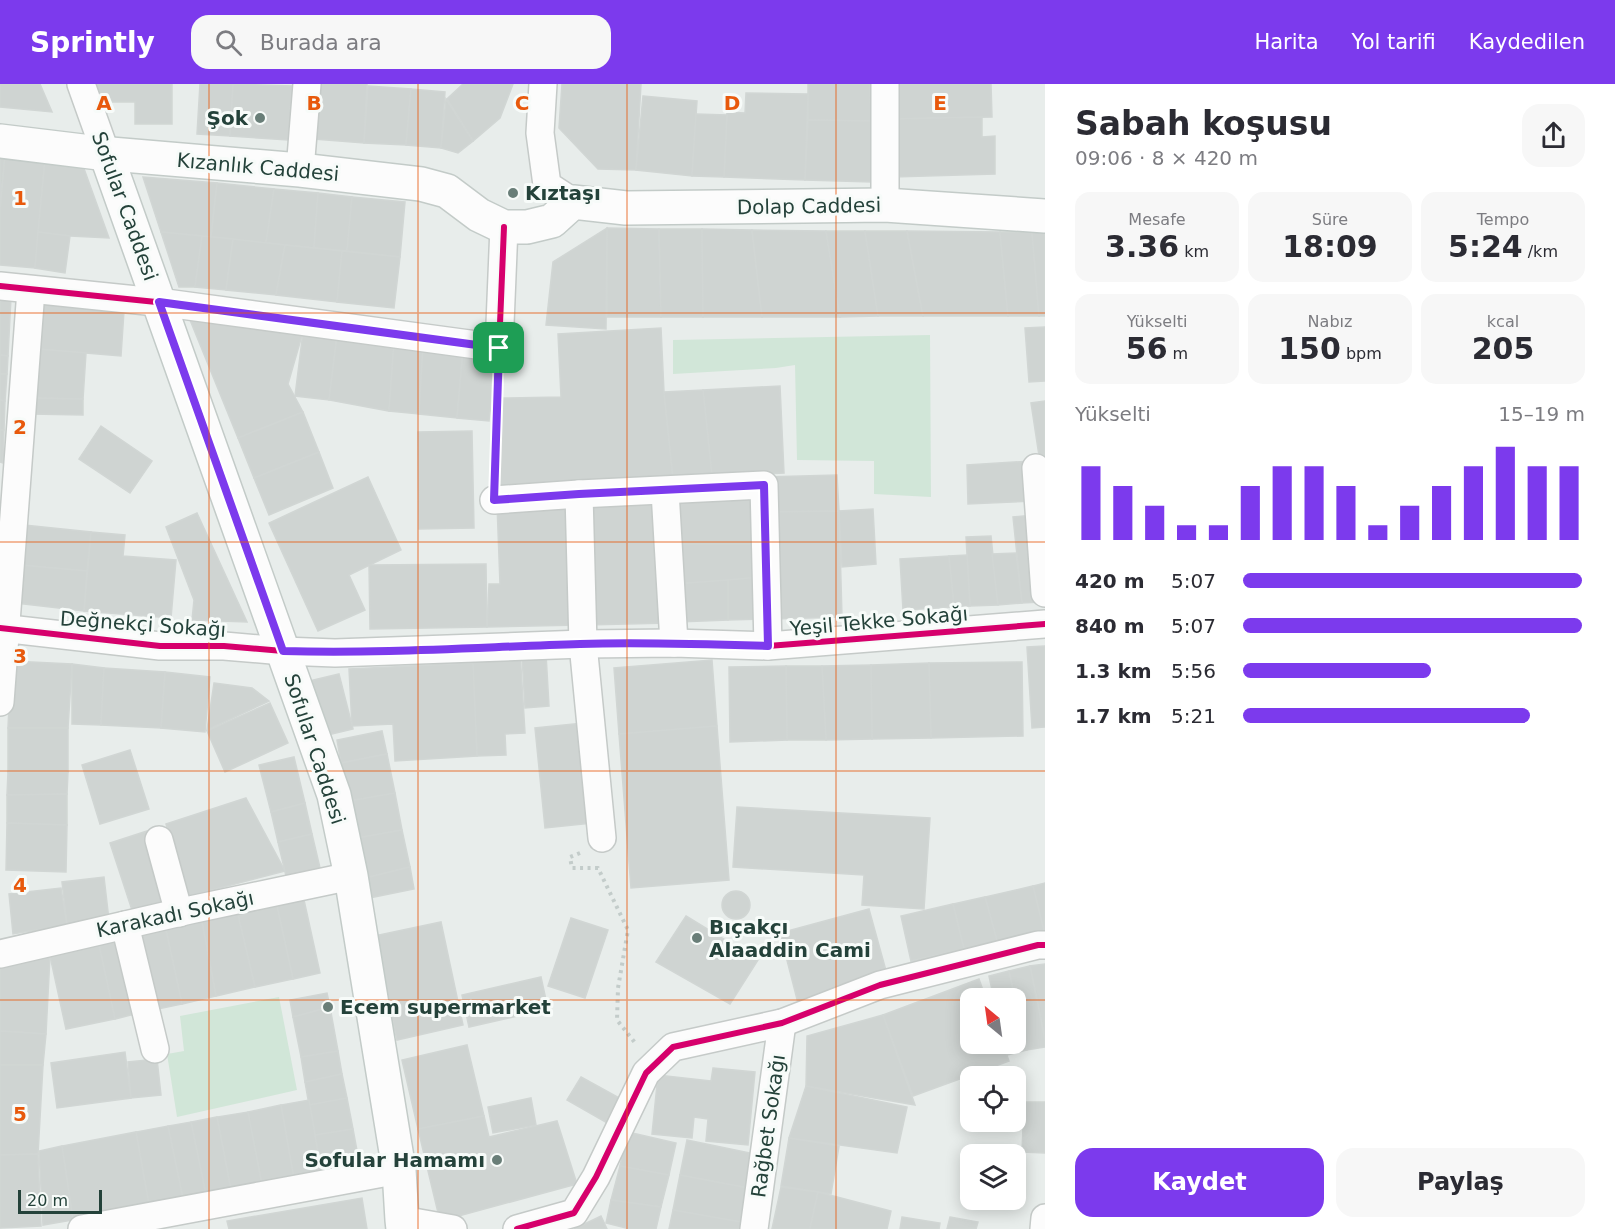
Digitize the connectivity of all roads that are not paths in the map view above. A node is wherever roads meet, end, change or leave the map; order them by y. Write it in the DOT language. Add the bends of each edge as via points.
graph roads {
  1 [pos="81,84"];
  2 [pos="307,84"];
  3 [pos="543,84"];
  4 [pos="885,84"];
  5 [pos="0,141"];
  6 [pos="106,154"];
  7 [pos="300,170"];
  8 [pos="573,202"];
  9 [pos="885,205"];
  10 [pos="1045,216"];
  11 [pos="504,227"];
  12 [pos="0,286"];
  13 [pos="31,290"];
  14 [pos="159,302"];
  15 [pos="1036,468"];
  16 [pos="665,491"];
  17 [pos="579,494"];
  18 [pos="494,500"];
  19 [pos="1045,593"];
  20 [pos="1045,624"];
  21 [pos="2,629"];
  22 [pos="674,643"];
  23 [pos="583,644"];
  24 [pos="768,646"];
  25 [pos="283,651"];
  26 [pos="0,702"];
  27 [pos="602,838"];
  28 [pos="159,840"];
  29 [pos="351,876"];
  30 [pos="179,913"];
  31 [pos="125,925"];
  32 [pos="1045,945"];
  33 [pos="0,954"];
  34 [pos="782,1023"];
  35 [pos="155,1049"];
  36 [pos="399,1170"];
  37 [pos="1045,1218"];
  38 [pos="403,1225"];
  39 [pos="82,1229"];
  40 [pos="453,1229"];
  41 [pos="516,1229"];
  42 [pos="754,1229"];
  43 [pos="1044,1229"];
  1 -- 6 [label="street, Sofular Caddesi"];
  2 -- 7 [label="street"];
  3 -- 8 [label="street" via="540,133 547,185"];
  4 -- 9 [label="street"];
  5 -- 6 [label="main road, Kızanlık Caddesi"];
  6 -- 7 [label="main road, Kızanlık Caddesi"];
  6 -- 14 [label="main road, Sofular Caddesi"];
  7 -- 11 [label="main road, Kızanlık Caddesi" via="421,183 447,191 478,215"];
  8 -- 9 [label="main road, Dolap Caddesi" via="626,208"];
  8 -- 11 [label="main road" via="552,221"];
  9 -- 10 [label="main road, Dolap Caddesi"];
  11 -- 14 [label="street" via="499,348"];
  12 -- 13 [label="street"];
  13 -- 14 [label="street"];
  13 -- 21 [label="street"];
  14 -- 25 [label="main road, Sofular Caddesi"];
  15 -- 19 [label="street"];
  16 -- 17 [label="street"];
  16 -- 22 [label="street"];
  16 -- 24 [label="street" via="764,485"];
  17 -- 18 [label="street"];
  17 -- 23 [label="street"];
  20 -- 24 [label="street, Yeşil Tekke Sokağı"];
  21 -- 25 [label="street, Değnekçi Sokağı" via="160,645"];
  21 -- 26 [label="street"];
  22 -- 23 [label="street, Yeşil Tekke Sokağı"];
  22 -- 24 [label="street, Yeşil Tekke Sokağı"];
  23 -- 25 [label="street, Yeşil Tekke Sokağı" via="335,653"];
  23 -- 27 [label="street"];
  25 -- 29 [label="main road, Sofular Caddesi" via="334,795"];
  28 -- 30 [label="street"];
  29 -- 30 [label="street, Karakadı Sokağı"];
  29 -- 36 [label="main road, Sofular Caddesi"];
  30 -- 31 [label="street, Karakadı Sokağı"];
  31 -- 33 [label="street, Karakadı Sokağı"];
  31 -- 35 [label="street"];
  32 -- 34 [label="street" via="880,985"];
  34 -- 41 [label="street" via="673,1047 646,1073 596,1177 574,1213"];
  34 -- 42 [label="street, Rağbet Sokağı"];
  36 -- 38 [label="main road, Sofular Caddesi"];
  36 -- 39 [label="street"];
  37 -- 43 [label="street"];
  38 -- 40 [label="street"];
}
